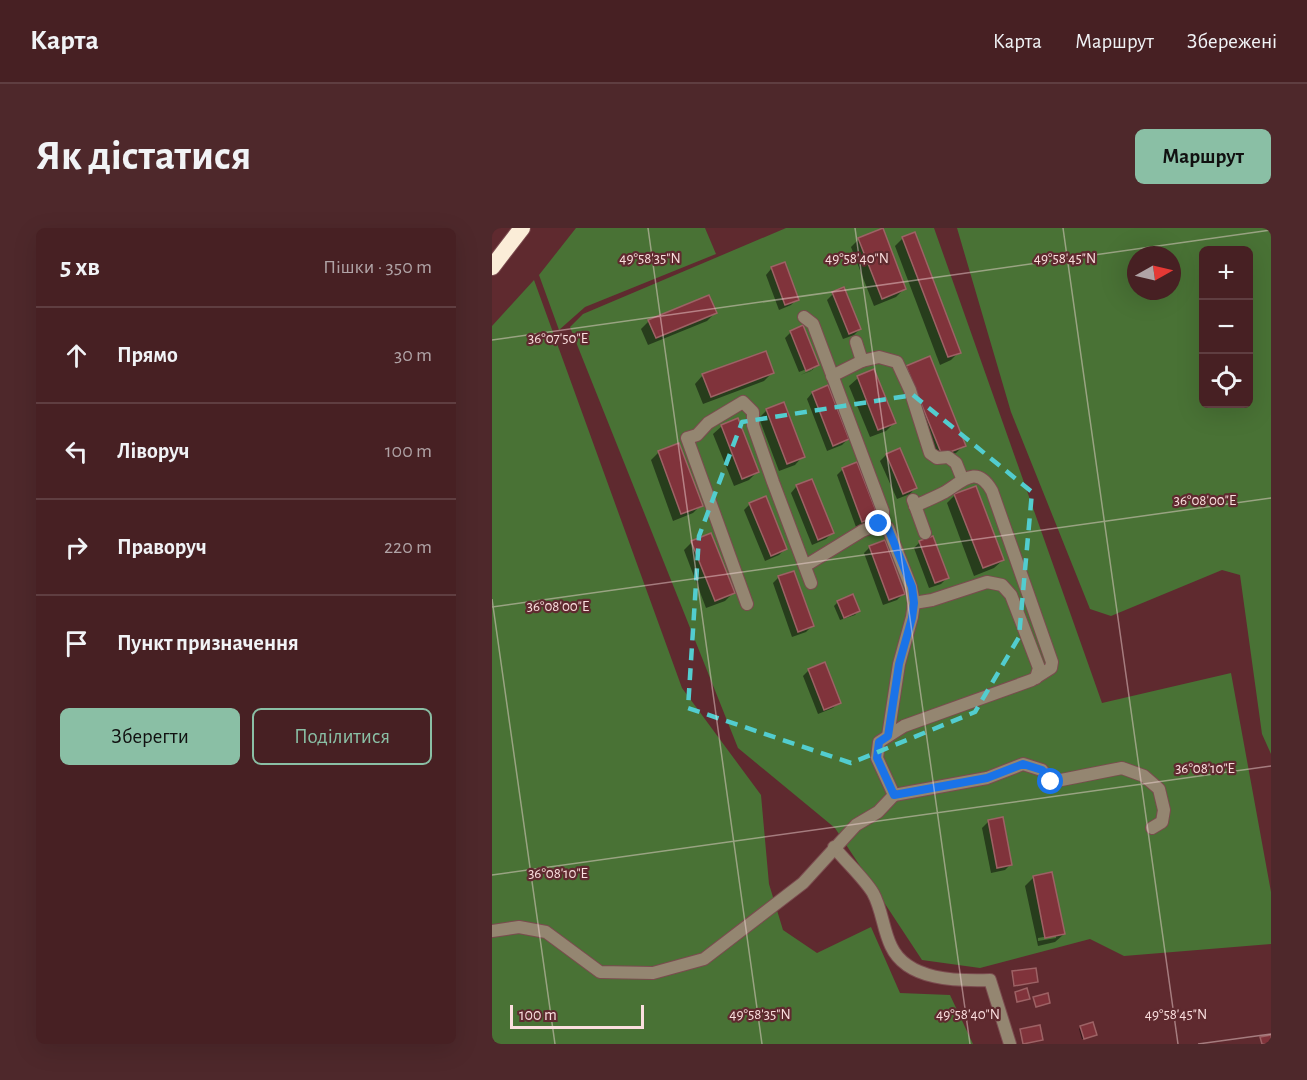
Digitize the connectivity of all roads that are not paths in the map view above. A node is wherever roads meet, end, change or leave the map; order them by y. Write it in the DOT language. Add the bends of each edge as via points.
graph roads {
  1 [pos="522,228"];
  2 [pos="492,267"];
  3 [pos="804,317"];
  4 [pos="856,342"];
  5 [pos="862,361"];
  6 [pos="832,376"];
  7 [pos="962,478"];
  8 [pos="879,524"];
  9 [pos="925,532"];
  10 [pos="805,566"];
  11 [pos="811,583"];
  12 [pos="914,603"];
  13 [pos="747,604"];
  14 [pos="1036,678"];
  15 [pos="888,736"];
  16 [pos="894,795"];
  17 [pos="1152,828"];
  18 [pos="834,847"];
  19 [pos="492,931"];
  20 [pos="1010,1044"];
  1 -- 2 [label="highway"];
  3 -- 6 [label="street" via="813,324"];
  4 -- 5 [label="street"];
  5 -- 6 [label="street"];
  5 -- 7 [label="street" via="879,357 897,362 930,453 956,463"];
  6 -- 8 [label="street" via="883,511"];
  7 -- 9 [label="street" via="946,491 913,502"];
  7 -- 14 [label="street" via="974,476 987,482 992,490 1052,662 1051,668"];
  8 -- 10 [label="street"];
  8 -- 12 [label="street" via="888,528 912,587"];
  10 -- 11 [label="street"];
  10 -- 13 [label="street" via="753,425 753,412 743,402 687,438"];
  12 -- 14 [label="street" via="987,582 1002,585 1011,595 1039,668"];
  12 -- 15 [label="street" via="899,664"];
  14 -- 15 [label="street" via="904,726"];
  15 -- 16 [label="street" via="879,742 877,758"];
  16 -- 17 [label="street" via="987,778 1023,764 1042,770 1051,782 1122,768 1144,776 1159,789 1164,810 1162,822"];
  16 -- 18 [label="street"];
  18 -- 19 [label="street" via="803,883 704,959 653,973 600,972 546,932 519,927"];
  18 -- 20 [label="street" via="873,893 891,947 904,965 961,981 990,980"];
}
